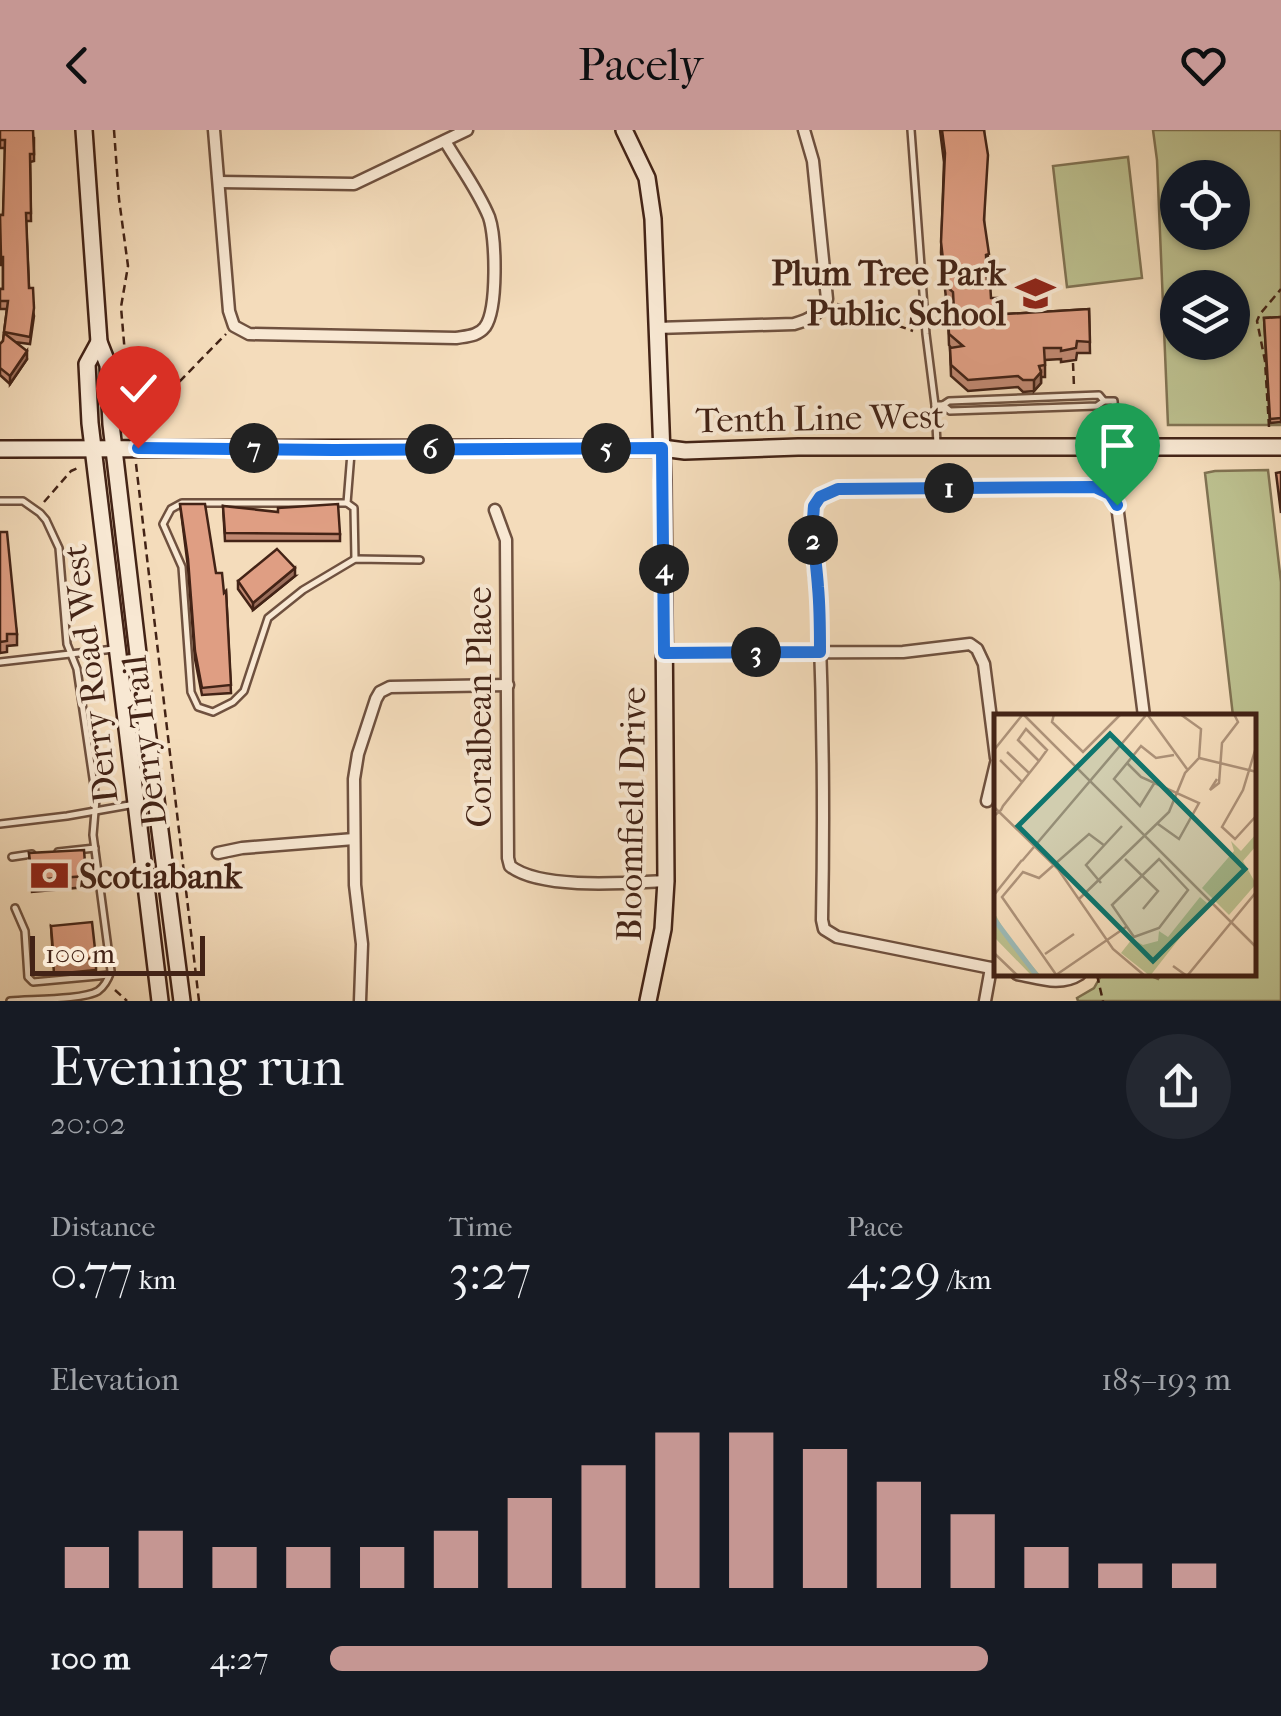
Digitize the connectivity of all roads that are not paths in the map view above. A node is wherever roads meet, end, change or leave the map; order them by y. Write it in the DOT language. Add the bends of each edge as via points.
graph roads {
  1 [pos="84,130"];
  2 [pos="214,130"];
  3 [pos="467,130"];
  4 [pos="624,130"];
  5 [pos="804,130"];
  6 [pos="911,130"];
  7 [pos="444,141"];
  8 [pos="220,182"];
  9 [pos="656,328"];
  10 [pos="99,342"];
  11 [pos="1104,401"];
  12 [pos="935,405"];
  13 [pos="943,405"];
  14 [pos="1117,446"];
  15 [pos="1281,446"];
  16 [pos="937,447"];
  17 [pos="93,448"];
  18 [pos="114,448"];
  19 [pos="662,448"];
  20 [pos="0,449"];
  21 [pos="351,450"];
  22 [pos="0,502"];
  23 [pos="347,503"];
  24 [pos="494,510"];
  25 [pos="355,559"];
  26 [pos="420,560"];
  27 [pos="117,648"];
  28 [pos="820,652"];
  29 [pos="72,653"];
  30 [pos="664,653"];
  31 [pos="0,662"];
  32 [pos="508,686"];
  33 [pos="1144,714"];
  34 [pos="994,745"];
  35 [pos="994,770"];
  36 [pos="987,802"];
  37 [pos="136,804"];
  38 [pos="94,812"];
  39 [pos="0,824"];
  40 [pos="354,839"];
  41 [pos="95,848"];
  42 [pos="218,853"];
  43 [pos="12,856"];
  44 [pos="666,881"];
  45 [pos="15,908"];
  46 [pos="993,969"];
  47 [pos="110,975"];
  48 [pos="1028,976"];
  49 [pos="1076,976"];
  50 [pos="10,1001"];
  51 [pos="160,1001"];
  52 [pos="182,1001"];
  53 [pos="360,1001"];
  54 [pos="648,1001"];
  55 [pos="985,1001"];
  1 -- 10 [label="street, Derry Road West"];
  2 -- 8 [label="street"];
  3 -- 7 [label="street"];
  4 -- 9 [label="street, Bloomfield Drive" via="647,178"];
  5 -- 9 [label="street" via="827,299 821,311 794,324"];
  6 -- 12 [label="lane"];
  7 -- 8 [label="street" via="354,184"];
  7 -- 8 [label="street" via="490,221 492,314 474,336 248,334 234,326"];
  9 -- 19 [label="street, Bloomfield Drive"];
  10 -- 17 [label="street, Derry Road West" via="87,364"];
  10 -- 18 [label="street, Derry Road West" via="108,366"];
  11 -- 13 [label="lane" via="950,411"];
  11 -- 13 [label="lane" via="1100,395"];
  11 -- 14 [label="lane" via="1114,401"];
  12 -- 13 [label="lane"];
  12 -- 16 [label="lane"];
  14 -- 15 [label="street, Tenth Line West"];
  14 -- 16 [label="street, Tenth Line West"];
  16 -- 19 [label="street, Tenth Line West"];
  17 -- 18 [label="street, Tenth Line West"];
  17 -- 20 [label="street, Tenth Line West"];
  17 -- 27 [label="street, Derry Road West"];
  18 -- 21 [label="street, Tenth Line West"];
  18 -- 52 [label="street, Derry Road West"];
  19 -- 21 [label="street, Tenth Line West"];
  19 -- 30 [label="street, Bloomfield Drive"];
  21 -- 23 [label="lane"];
  22 -- 29 [label="lane" via="23,502 49,525 59,548"];
  23 -- 25 [label="lane" via="354,508"];
  23 -- 25 [label="lane" via="182,503 171,510 163,524 182,568 191,692 198,707 213,712 233,702 244,691 268,618"];
  24 -- 32 [label="street, Coralbean Place" via="506,540"];
  25 -- 26 [label="lane"];
  27 -- 29 [label="lane"];
  27 -- 37 [label="street, Derry Road West"];
  28 -- 30 [label="street"];
  28 -- 33 [label="street" via="812,517 828,492 1095,487 1117,505"];
  28 -- 34 [label="street" via="970,644 984,664"];
  28 -- 46 [label="street" via="824,929 837,938"];
  29 -- 31 [label="lane"];
  29 -- 38 [label="lane"];
  30 -- 44 [label="street, Bloomfield Drive"];
  32 -- 40 [label="street" via="380,692 358,754"];
  32 -- 44 [label="street, Coralbean Place" via="510,866 524,876 556,881"];
  35 -- 36 [label="street"];
  37 -- 38 [label="lane"];
  37 -- 51 [label="street, Derry Road West"];
  38 -- 39 [label="lane"];
  38 -- 41 [label="lane"];
  40 -- 42 [label="street"];
  40 -- 53 [label="street"];
  41 -- 43 [label="lane"];
  41 -- 47 [label="lane"];
  44 -- 54 [label="street, Bloomfield Drive"];
  45 -- 47 [label="lane" via="33,982"];
  46 -- 55 [label="street"];
  47 -- 50 [label="lane" via="89,994"];
  48 -- 49 [label="street" via="1057,981"];
}
